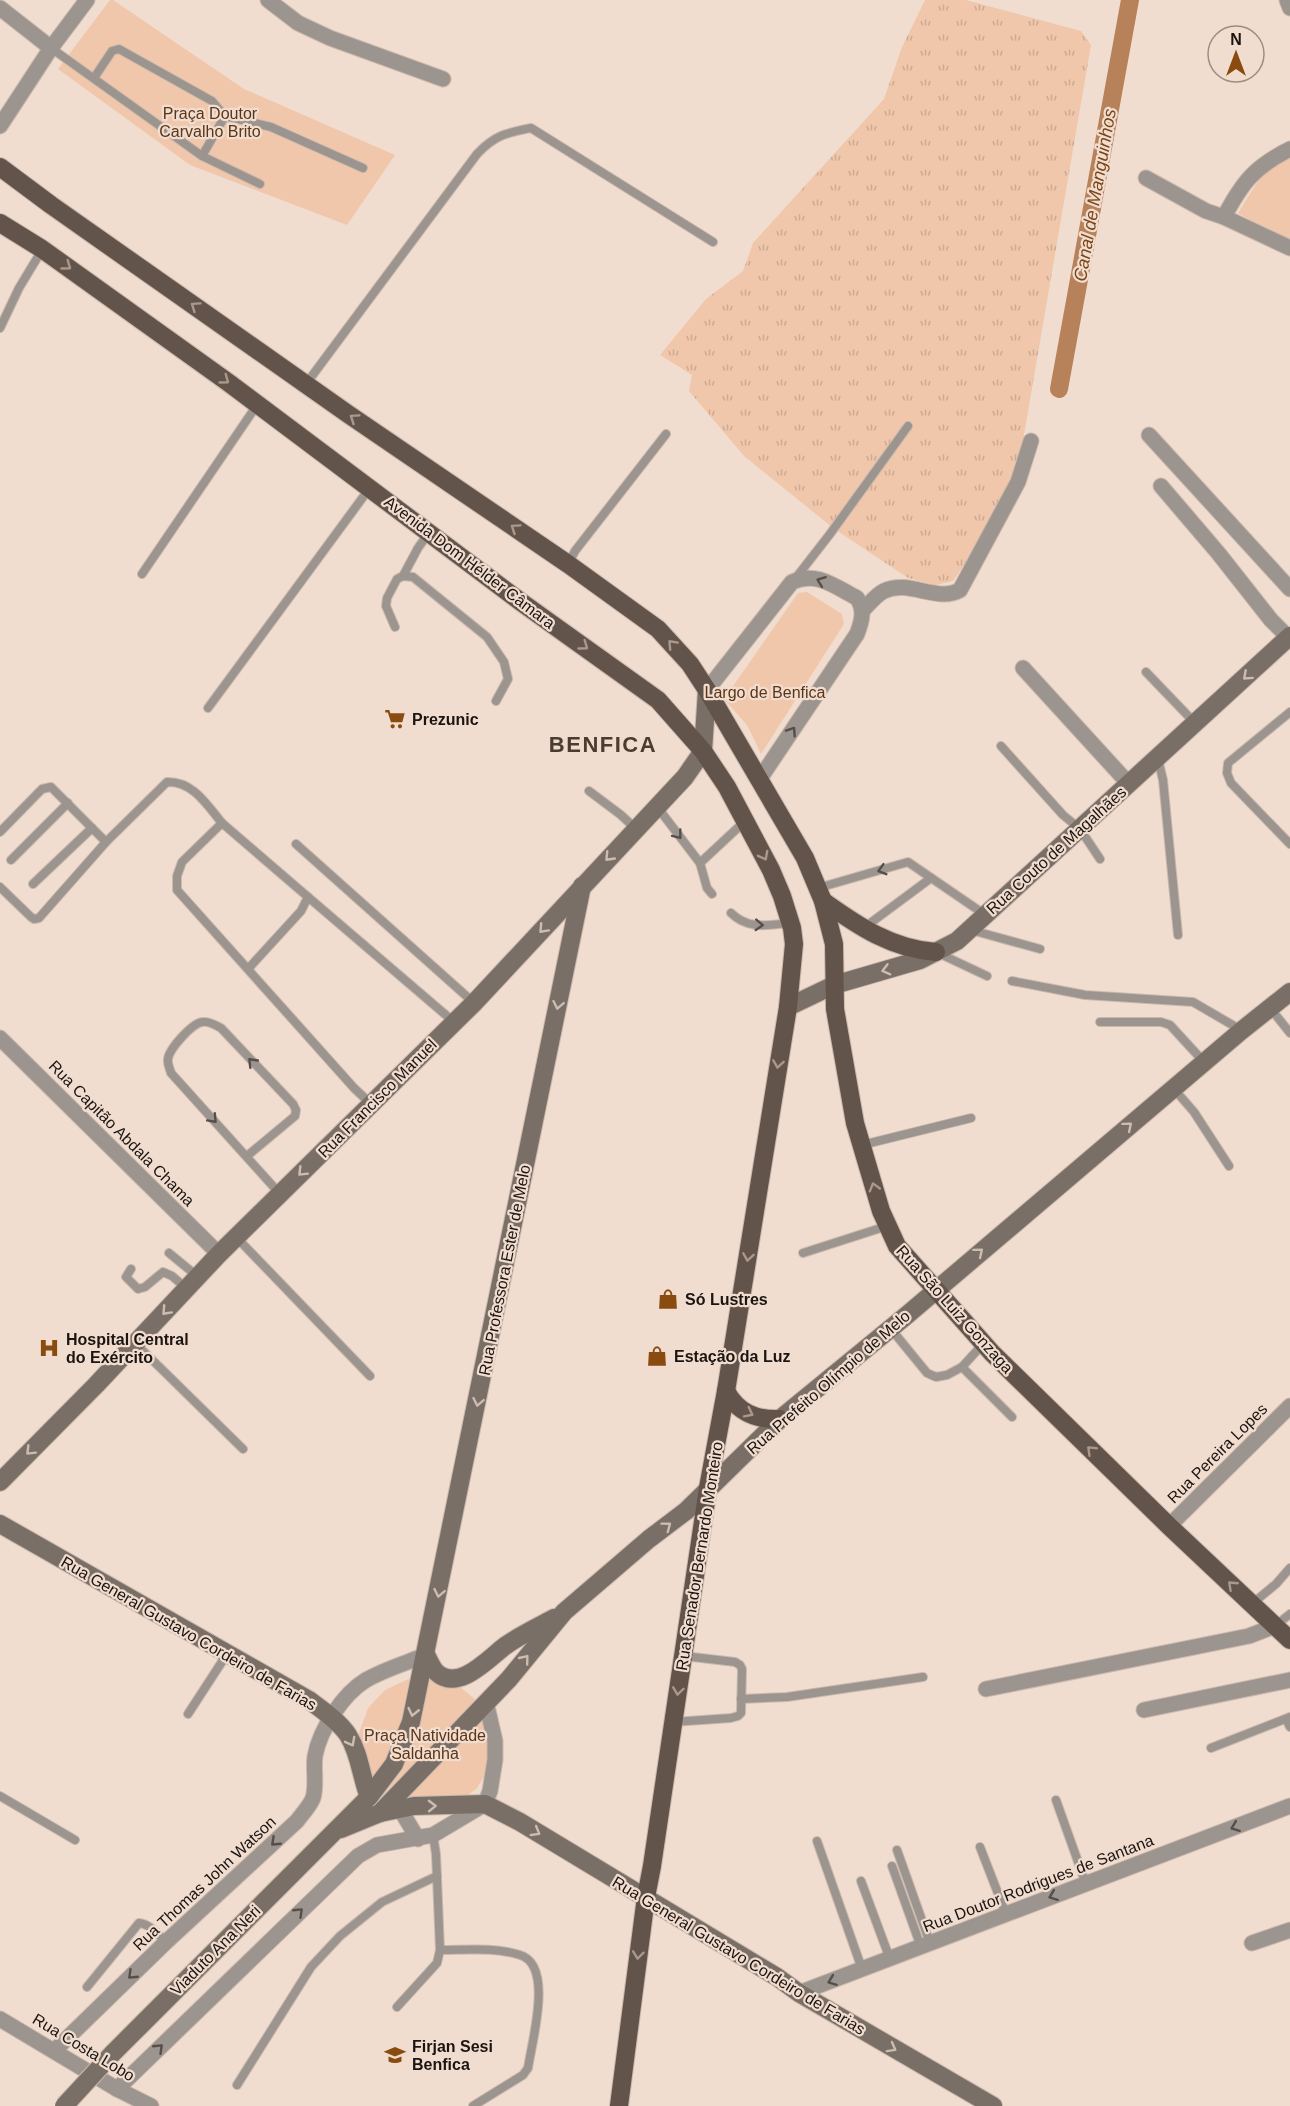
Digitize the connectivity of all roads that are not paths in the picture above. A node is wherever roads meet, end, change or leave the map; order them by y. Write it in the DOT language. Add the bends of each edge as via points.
graph roads {
  1 [pos="87,0"];
  2 [pos="268,0"];
  3 [pos="1287,0"];
  4 [pos="0,8"];
  5 [pos="1290,8"];
  6 [pos="51,48"];
  7 [pos="94,78"];
  8 [pos="443,79"];
  9 [pos="225,116"];
  10 [pos="0,126"];
  11 [pos="1290,149"];
  12 [pos="202,156"];
  13 [pos="0,167"];
  14 [pos="363,168"];
  15 [pos="1146,178"];
  16 [pos="260,184"];
  17 [pos="1224,217"];
  18 [pos="0,223"];
  19 [pos="713,242"];
  20 [pos="1290,248"];
  21 [pos="42,249"];
  22 [pos="0,328"];
  23 [pos="306,384"];
  24 [pos="257,404"];
  25 [pos="908,426"];
  26 [pos="666,434"];
  27 [pos="1149,435"];
  28 [pos="1030,441"];
  29 [pos="1161,486"];
  30 [pos="370,487"];
  31 [pos="429,533"];
  32 [pos="568,564"];
  33 [pos="142,574"];
  34 [pos="403,576"];
  35 [pos="792,582"];
  36 [pos="1290,589"];
  37 [pos="863,610"];
  38 [pos="395,627"];
  39 [pos="1289,637"];
  40 [pos="1023,669"];
  41 [pos="1146,672"];
  42 [pos="707,690"];
  43 [pos="496,701"];
  44 [pos="208,708"];
  45 [pos="1290,712"];
  46 [pos="1195,723"];
  47 [pos="1001,747"];
  48 [pos="703,751"];
  49 [pos="1158,757"];
  50 [pos="759,780"];
  51 [pos="1129,784"];
  52 [pos="589,791"];
  53 [pos="68,804"];
  54 [pos="657,807"];
  55 [pos="745,821"];
  56 [pos="222,823"];
  57 [pos="92,828"];
  58 [pos="636,829"];
  59 [pos="1080,829"];
  60 [pos="0,832"];
  61 [pos="106,842"];
  62 [pos="296,843"];
  63 [pos="1290,844"];
  64 [pos="1100,859"];
  65 [pos="11,860"];
  66 [pos="700,863"];
  67 [pos="931,878"];
  68 [pos="33,884"];
  69 [pos="582,886"];
  70 [pos="0,887"];
  71 [pos="712,894"];
  72 [pos="820,895"];
  73 [pos="308,897"];
  74 [pos="731,913"];
  75 [pos="985,915"];
  76 [pos="791,923"];
  77 [pos="864,928"];
  78 [pos="970,929"];
  79 [pos="1178,935"];
  80 [pos="1040,949"];
  81 [pos="936,952"];
  82 [pos="248,969"];
  83 [pos="987,976"];
  84 [pos="1012,981"];
  85 [pos="834,985"];
  86 [pos="1290,992"];
  87 [pos="474,1003"];
  88 [pos="788,1006"];
  89 [pos="1270,1007"];
  90 [pos="454,1022"];
  91 [pos="1100,1022"];
  92 [pos="1241,1030"];
  93 [pos="1290,1033"];
  94 [pos="0,1038"];
  95 [pos="1204,1062"];
  96 [pos="1173,1088"];
  97 [pos="371,1104"];
  98 [pos="971,1118"];
  99 [pos="862,1145"];
  100 [pos="247,1156"];
  101 [pos="1229,1166"];
  102 [pos="280,1194"];
  103 [pos="887,1226"];
  104 [pos="236,1237"];
  105 [pos="169,1253"];
  106 [pos="803,1253"];
  107 [pos="219,1254"];
  108 [pos="131,1269"];
  109 [pos="192,1283"];
  110 [pos="934,1290"];
  111 [pos="890,1328"];
  112 [pos="135,1343"];
  113 [pos="984,1343"];
  114 [pos="962,1367"];
  115 [pos="370,1377"];
  116 [pos="726,1391"];
  117 [pos="1290,1406"];
  118 [pos="1012,1417"];
  119 [pos="780,1419"];
  120 [pos="243,1449"];
  121 [pos="0,1482"];
  122 [pos="708,1488"];
  123 [pos="0,1524"];
  124 [pos="1169,1526"];
  125 [pos="1290,1568"];
  126 [pos="1252,1604"];
  127 [pos="564,1612"];
  128 [pos="1290,1614"];
  129 [pos="1275,1626"];
  130 [pos="1290,1640"];
  131 [pos="227,1653"];
  132 [pos="426,1655"];
  133 [pos="683,1656"];
  134 [pos="923,1677"];
  135 [pos="1290,1680"];
  136 [pos="986,1689"];
  137 [pos="741,1699"];
  138 [pos="486,1702"];
  139 [pos="1144,1710"];
  140 [pos="188,1714"];
  141 [pos="330,1717"];
  142 [pos="1288,1718"];
  143 [pos="673,1722"];
  144 [pos="1290,1727"];
  145 [pos="1211,1748"];
  146 [pos="0,1796"];
  147 [pos="369,1797"];
  148 [pos="1056,1800"];
  149 [pos="485,1804"];
  150 [pos="1290,1806"];
  151 [pos="400,1809"];
  152 [pos="380,1813"];
  153 [pos="331,1833"];
  154 [pos="425,1837"];
  155 [pos="75,1840"];
  156 [pos="817,1841"];
  157 [pos="980,1847"];
  158 [pos="897,1850"];
  159 [pos="892,1866"];
  160 [pos="437,1876"];
  161 [pos="861,1881"];
  162 [pos="1086,1884"];
  163 [pos="646,1897"];
  164 [pos="1006,1914"];
  165 [pos="1290,1930"];
  166 [pos="166,1942"];
  167 [pos="1252,1943"];
  168 [pos="925,1945"];
  169 [pos="440,1950"];
  170 [pos="890,1959"];
  171 [pos="862,1969"];
  172 [pos="87,1987"];
  173 [pos="799,1993"];
  174 [pos="397,2007"];
  175 [pos="0,2019"];
  176 [pos="55,2050"];
  177 [pos="237,2085"];
  178 [pos="117,2089"];
  179 [pos="64,2106"];
  180 [pos="151,2106"];
  181 [pos="473,2106"];
  182 [pos="619,2106"];
  183 [pos="993,2106"];
  1 -- 6 [label="street"];
  2 -- 8 [label="street" via="298,23 330,38"];
  3 -- 5 [label="street"];
  4 -- 6 [label="street"];
  6 -- 7 [label="lane"];
  6 -- 10 [label="street"];
  7 -- 9 [label="lane" via="112,51 119,49 212,101"];
  7 -- 12 [label="lane"];
  9 -- 12 [label="lane"];
  9 -- 14 [label="lane" via="271,127"];
  11 -- 17 [label="street" via="1253,173"];
  12 -- 16 [label="lane"];
  23 -- 13 [label="main road, one-way"];
  15 -- 17 [label="street"];
  17 -- 20 [label="street"];
  18 -- 21 [label="main road, Avenida Dom Hélder Câmara"];
  19 -- 23 [label="lane" via="531,129 512,132 491,140 477,154"];
  21 -- 22 [label="lane"];
  21 -- 24 [label="main road, Avenida Dom Hélder Câmara, one-way"];
  32 -- 23 [label="main road, one-way"];
  24 -- 30 [label="main road, Avenida Dom Hélder Câmara"];
  24 -- 33 [label="lane"];
  25 -- 35 [label="lane"];
  26 -- 32 [label="lane"];
  27 -- 36 [label="street"];
  28 -- 37 [label="street" via="1018,482 960,590 940,594 892,588 883,591"];
  29 -- 39 [label="street"];
  30 -- 31 [label="main road, Avenida Dom Hélder Câmara"];
  30 -- 44 [label="lane"];
  31 -- 34 [label="lane"];
  31 -- 48 [label="main road, Avenida Dom Hélder Câmara, one-way" via="658,700"];
  42 -- 32 [label="main road, one-way" via="690,664 657,629"];
  34 -- 38 [label="lane" via="397,579 387,598 386,606"];
  34 -- 43 [label="lane" via="413,577 487,637 504,662 508,679"];
  37 -- 35 [label="street, one-way" via="857,598 819,579 808,576"];
  35 -- 42 [label="street"];
  50 -- 37 [label="street, one-way" via="857,634"];
  39 -- 46 [label="street, Rua Couto de Magalhães, one-way"];
  40 -- 51 [label="street"];
  41 -- 46 [label="lane"];
  42 -- 48 [label="street"];
  42 -- 50 [label="main road"];
  45 -- 63 [label="lane" via="1228,763 1227,773 1231,783"];
  46 -- 49 [label="street, Rua Couto de Magalhães"];
  47 -- 59 [label="lane"];
  48 -- 54 [label="street, Rua Francisco Manuel"];
  48 -- 55 [label="main road, Avenida Dom Hélder Câmara"];
  49 -- 51 [label="street, Rua Couto de Magalhães"];
  49 -- 79 [label="lane"];
  50 -- 72 [label="main road, Rua São Luiz Gonzaga" via="805,858"];
  51 -- 59 [label="street, Rua Couto de Magalhães"];
  52 -- 58 [label="lane"];
  53 -- 57 [label="lane"];
  53 -- 60 [label="lane" via="51,787 42,789"];
  53 -- 65 [label="lane"];
  54 -- 58 [label="street, Rua Francisco Manuel"];
  54 -- 66 [label="lane, one-way"];
  55 -- 66 [label="lane"];
  55 -- 76 [label="main road, Avenida Dom Hélder Câmara, one-way" via="771,870"];
  56 -- 61 [label="lane" via="190,787 168,782"];
  56 -- 73 [label="lane"];
  56 -- 82 [label="lane" via="182,862 177,890"];
  57 -- 61 [label="lane"];
  57 -- 68 [label="lane"];
  58 -- 69 [label="street, Rua Francisco Manuel, one-way"];
  59 -- 64 [label="lane"];
  59 -- 75 [label="street, Rua Couto de Magalhães"];
  61 -- 70 [label="lane" via="39,918 31,917"];
  62 -- 87 [label="lane"];
  66 -- 71 [label="lane" via="706,888"];
  67 -- 72 [label="lane, one-way" via="908,862"];
  67 -- 75 [label="lane"];
  67 -- 77 [label="lane"];
  69 -- 87 [label="street, Rua Francisco Manuel, one-way"];
  69 -- 132 [label="street, Rua Professora Ester de Melo, one-way"];
  72 -- 77 [label="main road"];
  72 -- 85 [label="main road, Rua São Luiz Gonzaga" via="834,944"];
  73 -- 82 [label="lane" via="301,911"];
  73 -- 90 [label="lane"];
  74 -- 76 [label="lane, one-way" via="739,921 755,926"];
  75 -- 78 [label="street, Rua Couto de Magalhães"];
  76 -- 88 [label="main road, Avenida Dom Hélder Câmara" via="794,944"];
  77 -- 81 [label="main road" via="915,950"];
  78 -- 80 [label="lane"];
  78 -- 81 [label="street, Rua Couto de Magalhães"];
  81 -- 83 [label="lane"];
  81 -- 85 [label="street, Rua Couto de Magalhães, one-way"];
  82 -- 97 [label="lane"];
  84 -- 92 [label="lane" via="1085,995 1193,1002"];
  85 -- 88 [label="street, Rua Couto de Magalhães"];
  85 -- 99 [label="main road, Rua São Luiz Gonzaga" via="838,1033"];
  86 -- 89 [label="street, Rua Prefeito Olímpio de Melo"];
  87 -- 90 [label="street, Rua Francisco Manuel"];
  88 -- 116 [label="main road, Rua Senador Bernardo Monteiro, one-way"];
  89 -- 92 [label="street, Rua Prefeito Olímpio de Melo"];
  89 -- 93 [label="lane"];
  90 -- 97 [label="street, Rua Francisco Manuel"];
  91 -- 95 [label="lane" via="1170,1025"];
  92 -- 95 [label="street, Rua Prefeito Olímpio de Melo"];
  94 -- 107 [label="street, Rua Capitão Abdala Chama"];
  95 -- 96 [label="street, Rua Prefeito Olímpio de Melo"];
  96 -- 101 [label="lane" via="1194,1112"];
  110 -- 96 [label="street, Rua Prefeito Olímpio de Melo, one-way"];
  97 -- 102 [label="street, Rua Francisco Manuel, one-way"];
  98 -- 99 [label="lane"];
  103 -- 99 [label="main road, Rua São Luiz Gonzaga, one-way"];
  100 -- 100 [label="lane, one-way" via="295,1116 296,1110 220,1028 202,1022 194,1025 171,1050 171,1073"];
  100 -- 102 [label="lane"];
  102 -- 104 [label="street, Rua Francisco Manuel"];
  103 -- 106 [label="lane"];
  103 -- 110 [label="main road, Rua São Luiz Gonzaga" via="897,1246"];
  104 -- 107 [label="street, Rua Francisco Manuel"];
  104 -- 115 [label="lane"];
  105 -- 109 [label="lane"];
  107 -- 109 [label="street, Rua Francisco Manuel"];
  108 -- 109 [label="lane" via="126,1277 138,1288 163,1272"];
  109 -- 112 [label="street, Rua Francisco Manuel, one-way"];
  110 -- 111 [label="street, Rua Prefeito Olímpio de Melo"];
  110 -- 113 [label="main road, Rua São Luiz Gonzaga"];
  111 -- 114 [label="lane" via="927,1373 936,1377"];
  111 -- 119 [label="street, Rua Prefeito Olímpio de Melo"];
  112 -- 120 [label="lane"];
  112 -- 121 [label="street, Rua Francisco Manuel, one-way"];
  113 -- 114 [label="lane"];
  124 -- 113 [label="main road, Rua São Luiz Gonzaga, one-way"];
  114 -- 118 [label="lane"];
  116 -- 119 [label="main road, one-way" via="732,1402 748,1414"];
  116 -- 122 [label="main road, Rua Senador Bernardo Monteiro"];
  117 -- 124 [label="street, Rua Pereira Lopes"];
  119 -- 122 [label="street, Rua Prefeito Olímpio de Melo"];
  127 -- 122 [label="street, Rua Prefeito Olímpio de Melo, one-way" via="686,1511"];
  122 -- 133 [label="main road, Rua Senador Bernardo Monteiro"];
  123 -- 131 [label="street, Rua General Gustavo Cordeiro de Farias"];
  126 -- 124 [label="main road, Rua São Luiz Gonzaga, one-way"];
  125 -- 126 [label="lane"];
  126 -- 129 [label="main road, Rua São Luiz Gonzaga"];
  127 -- 132 [label="street" via="507,1644 459,1678 434,1671"];
  138 -- 127 [label="street, Rua Prefeito Olímpio de Melo, one-way"];
  128 -- 129 [label="lane"];
  129 -- 130 [label="main road, Rua São Luiz Gonzaga"];
  129 -- 136 [label="street" via="1249,1636"];
  131 -- 140 [label="lane"];
  131 -- 141 [label="street, Rua General Gustavo Cordeiro de Farias" via="309,1700"];
  132 -- 141 [label="street" via="364,1681"];
  132 -- 147 [label="street, one-way" via="411,1722 394,1764"];
  133 -- 137 [label="lane" via="740,1665"];
  133 -- 143 [label="main road, Rua Senador Bernardo Monteiro, one-way"];
  134 -- 137 [label="lane" via="787,1697"];
  135 -- 139 [label="street"];
  137 -- 143 [label="lane" via="738,1716"];
  138 -- 149 [label="street" via="495,1760"];
  138 -- 152 [label="street, Rua Prefeito Olímpio de Melo"];
  141 -- 147 [label="street, Rua General Gustavo Cordeiro de Farias, one-way" via="347,1734 357,1754"];
  141 -- 166 [label="street, Rua Thomas John Watson, one-way" via="315,1756 313,1798 297,1821"];
  142 -- 144 [label="lane"];
  142 -- 145 [label="lane"];
  143 -- 163 [label="main road, Rua Senador Bernardo Monteiro"];
  146 -- 155 [label="lane"];
  147 -- 153 [label="street, Viaduto Ana Neri"];
  148 -- 162 [label="lane"];
  151 -- 149 [label="street, one-way"];
  149 -- 154 [label="street"];
  149 -- 163 [label="street, Rua General Gustavo Cordeiro de Farias, one-way"];
  150 -- 162 [label="street, Rua Doutor Rodrigues de Santana, one-way"];
  151 -- 152 [label="street"];
  151 -- 154 [label="street"];
  152 -- 153 [label="street, Rua Prefeito Olímpio de Melo"];
  153 -- 179 [label="street, Viaduto Ana Neri, bridge"];
  154 -- 160 [label="lane"];
  178 -- 154 [label="street, one-way" via="358,1856 377,1845"];
  156 -- 171 [label="lane"];
  157 -- 164 [label="lane"];
  158 -- 168 [label="lane"];
  159 -- 168 [label="lane"];
  160 -- 169 [label="lane"];
  160 -- 177 [label="lane" via="382,1902 340,1936 311,1967"];
  161 -- 170 [label="lane"];
  162 -- 164 [label="street, Rua Doutor Rodrigues de Santana, one-way"];
  163 -- 173 [label="street, Rua General Gustavo Cordeiro de Farias"];
  163 -- 182 [label="main road, Rua Senador Bernardo Monteiro, one-way"];
  164 -- 168 [label="street, Rua Doutor Rodrigues de Santana"];
  165 -- 167 [label="street"];
  166 -- 172 [label="lane" via="139,1923"];
  166 -- 176 [label="street, Rua Thomas John Watson, one-way"];
  168 -- 170 [label="street, Rua Doutor Rodrigues de Santana"];
  169 -- 174 [label="lane" via="437,1963"];
  169 -- 181 [label="lane" via="489,1950 521,1955 531,1961 538,1974 540,1988 528,2068"];
  170 -- 171 [label="street, Rua Doutor Rodrigues de Santana"];
  171 -- 173 [label="street, Rua Doutor Rodrigues de Santana, one-way"];
  173 -- 183 [label="street, Rua General Gustavo Cordeiro de Farias, one-way"];
  175 -- 176 [label="street, Rua Costa Lobo"];
  176 -- 178 [label="street, Rua Costa Lobo"];
  178 -- 180 [label="street, Rua Costa Lobo"];
}
